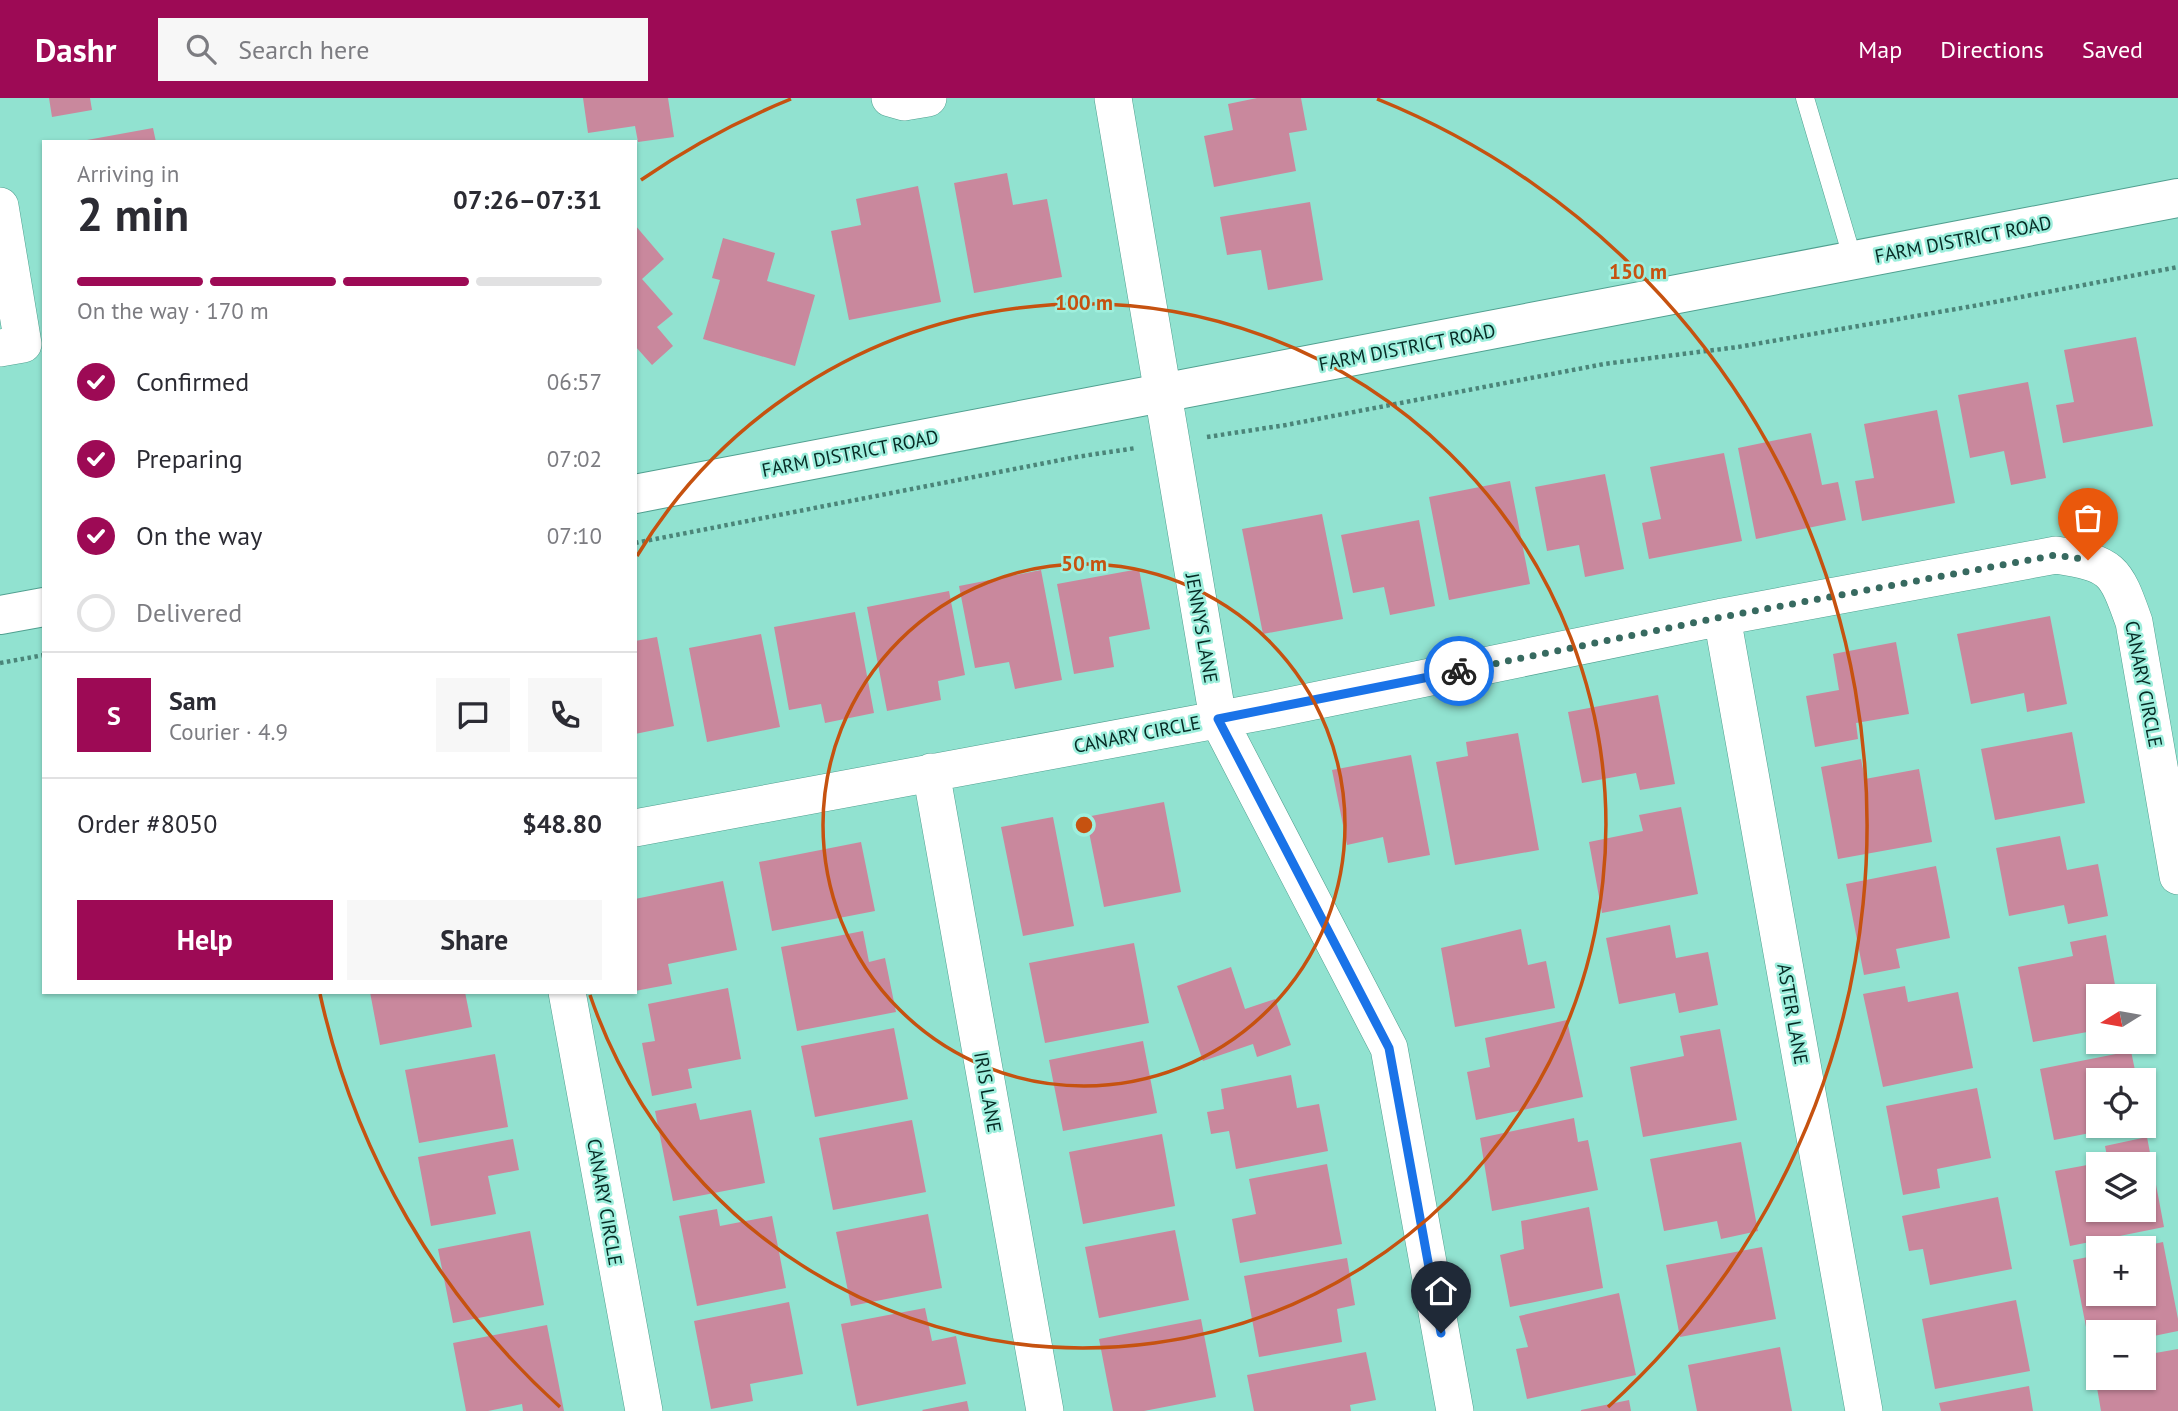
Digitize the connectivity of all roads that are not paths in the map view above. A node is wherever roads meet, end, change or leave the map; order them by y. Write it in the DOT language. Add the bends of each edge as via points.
graph roads {
  1 [pos="890,98"];
  2 [pos="928,98"];
  3 [pos="1113,98"];
  4 [pos="1805,98"];
  5 [pos="2178,198"];
  6 [pos="0,206"];
  7 [pos="1853,260"];
  8 [pos="11,346"];
  9 [pos="1162,394"];
  10 [pos="637,494"];
  11 [pos="42,607"];
  12 [pos="0,615"];
  13 [pos="1722,617"];
  14 [pos="1218,719"];
  15 [pos="931,772"];
  16 [pos="637,828"];
  17 [pos="2178,876"];
  18 [pos="567,994"];
  19 [pos="644,1411"];
  20 [pos="1045,1411"];
  21 [pos="1455,1411"];
  22 [pos="1864,1411"];
  1 -- 2 [label="street" via="904,102"];
  3 -- 9 [label="street, JENNYS LANE"];
  4 -- 7 [label="lane"];
  5 -- 7 [label="main road, FARM DISTRICT ROAD"];
  6 -- 8 [label="street"];
  7 -- 9 [label="main road, FARM DISTRICT ROAD"];
  9 -- 10 [label="main road, FARM DISTRICT ROAD"];
  9 -- 14 [label="street, JENNYS LANE"];
  11 -- 12 [label="main road"];
  13 -- 14 [label="street, CANARY CIRCLE"];
  13 -- 17 [label="street, CANARY CIRCLE" via="2056,555 2109,569 2134,622"];
  13 -- 22 [label="street, ASTER LANE"];
  14 -- 15 [label="street, CANARY CIRCLE"];
  14 -- 21 [label="street, JENNYS LANE" via="1389,1048"];
  15 -- 16 [label="street, CANARY CIRCLE"];
  15 -- 20 [label="street, IRIS LANE"];
  18 -- 19 [label="street, CANARY CIRCLE"];
}
